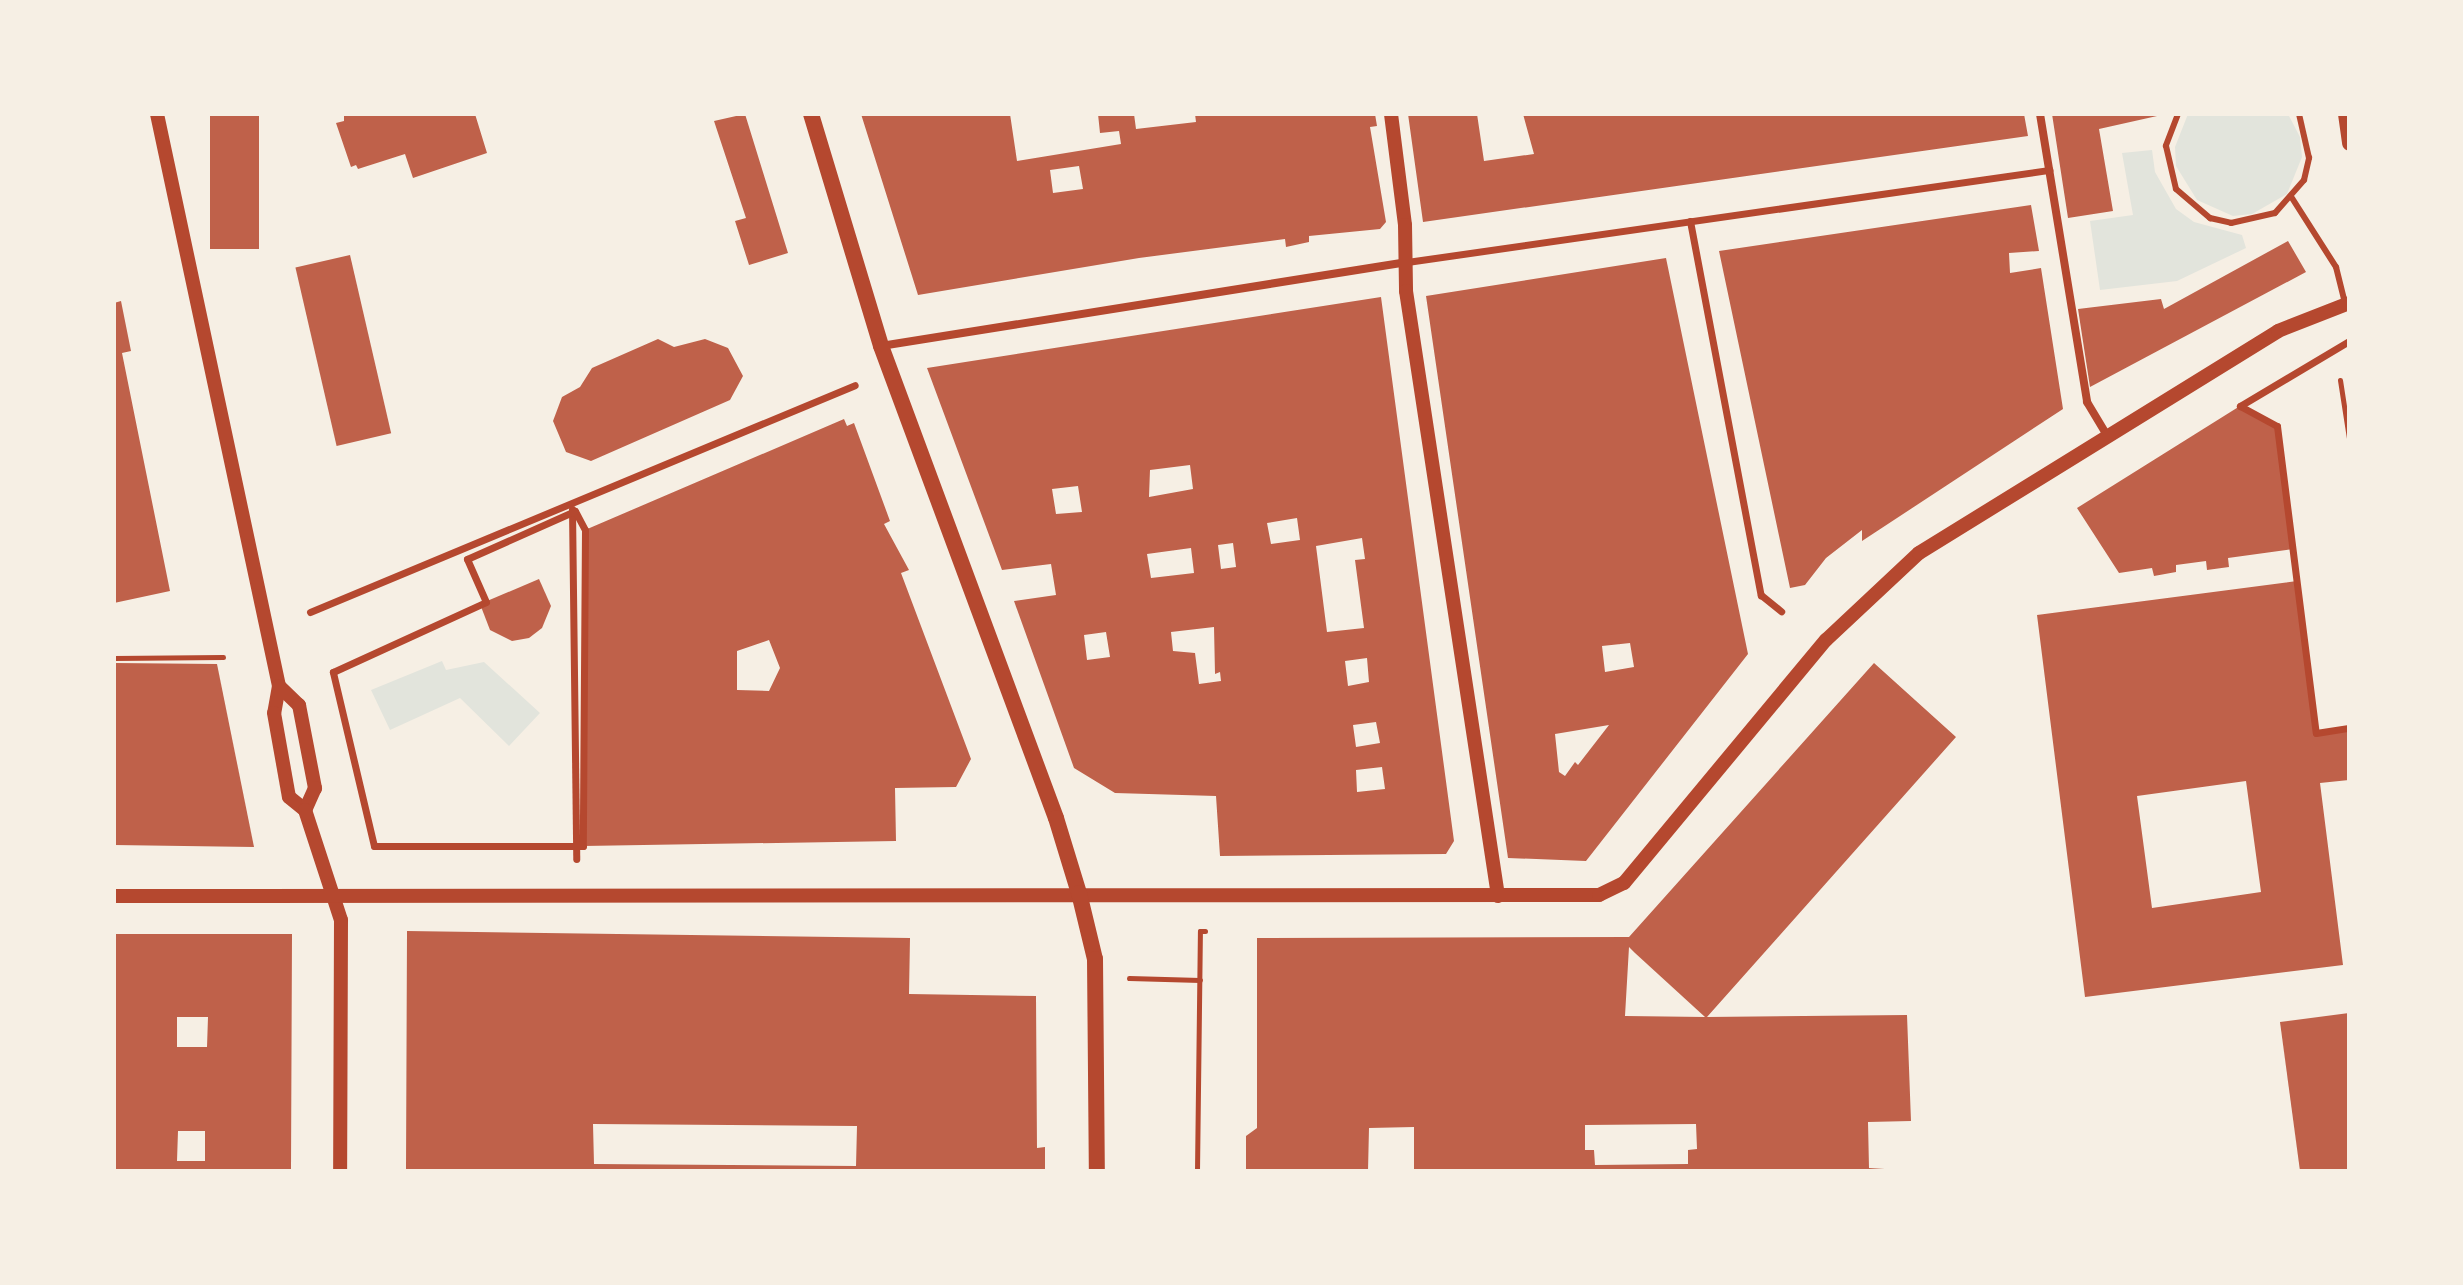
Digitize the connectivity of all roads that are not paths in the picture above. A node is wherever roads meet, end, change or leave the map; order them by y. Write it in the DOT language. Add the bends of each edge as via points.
graph roads {
  1 [pos="157,114"];
  2 [pos="811,114"];
  3 [pos="1391,114"];
  4 [pos="2040,114"];
  5 [pos="2178,114"];
  6 [pos="2299,114"];
  7 [pos="2345,114"];
  8 [pos="2349,144"];
  9 [pos="2049,170"];
  10 [pos="2292,198"];
  11 [pos="1690,221"];
  12 [pos="1407,262"];
  13 [pos="2347,303"];
  14 [pos="2349,341"];
  15 [pos="881,346"];
  16 [pos="855,385"];
  17 [pos="2106,434"];
  18 [pos="572,503"];
  19 [pos="572,513"];
  20 [pos="1781,611"];
  21 [pos="310,612"];
  22 [pos="279,686"];
  23 [pos="2349,728"];
  24 [pos="305,810"];
  25 [pos="577,846"];
  26 [pos="576,859"];
  27 [pos="1079,893"];
  28 [pos="330,895"];
  29 [pos="114,896"];
  30 [pos="1498,896"];
  31 [pos="340,1171"];
  32 [pos="1097,1171"];
  1 -- 22 [label="street"];
  2 -- 15 [label="main road"];
  3 -- 12 [label="street"];
  4 -- 9 [label="street"];
  5 -- 10 [label="lane" via="2166,146 2168,168 2191,206 2210,218 2254,222"];
  6 -- 10 [label="lane" via="2309,158"];
  7 -- 8 [label="street"];
  9 -- 11 [label="street"];
  9 -- 17 [label="street" via="2087,402"];
  10 -- 13 [label="lane" via="2327,251"];
  11 -- 12 [label="street"];
  11 -- 20 [label="street" via="1761,595"];
  12 -- 15 [label="street"];
  12 -- 30 [label="street" via="1406,291"];
  13 -- 17 [label="street" via="2278,331"];
  14 -- 23 [label="street" via="2240,406 2277,426 2316,733"];
  15 -- 27 [label="main road"];
  16 -- 18 [label="street"];
  17 -- 30 [label="street" via="1919,553 1872,596 1826,640 1624,883 1599,895"];
  18 -- 19 [label="street"];
  18 -- 21 [label="street"];
  19 -- 25 [label="street"];
  19 -- 25 [label="street" via="585,530 583,846"];
  19 -- 25 [label="street" via="467,559 486,602 333,672 374,846"];
  22 -- 24 [label="street" via="274,713 289,797"];
  22 -- 24 [label="street" via="299,705 315,788"];
  24 -- 28 [label="street"];
  25 -- 26 [label="street"];
  27 -- 28 [label="street"];
  27 -- 30 [label="street"];
  27 -- 32 [label="main road" via="1095,959"];
  28 -- 29 [label="street"];
  28 -- 31 [label="street" via="341,920"];
}
